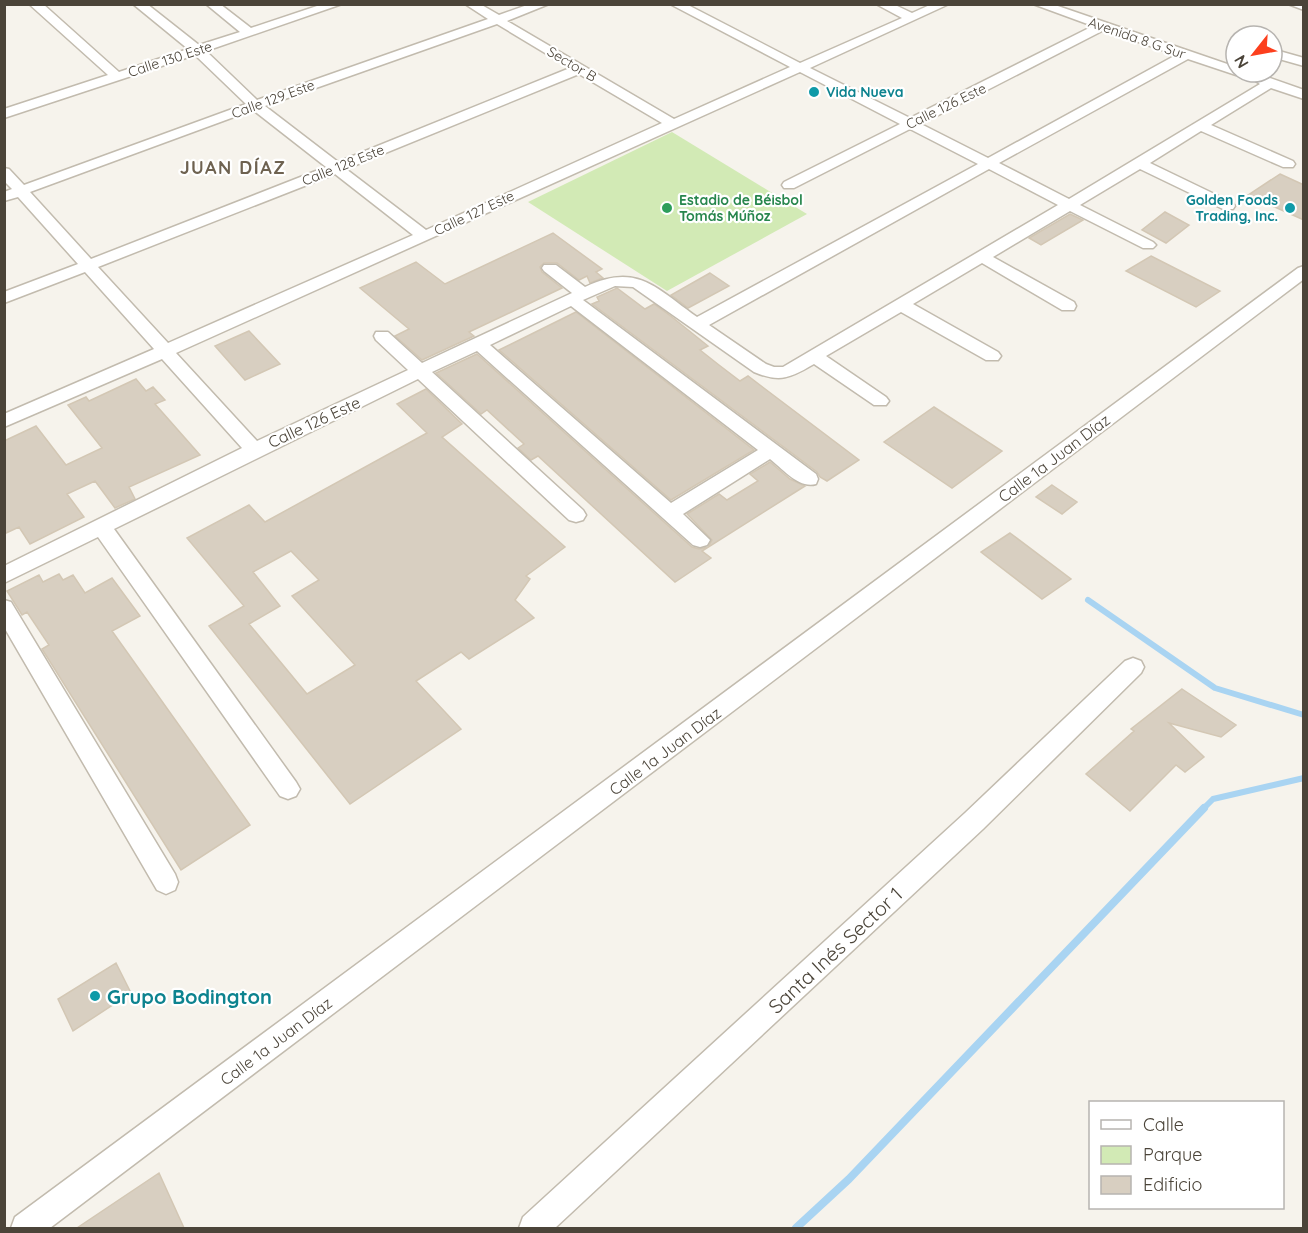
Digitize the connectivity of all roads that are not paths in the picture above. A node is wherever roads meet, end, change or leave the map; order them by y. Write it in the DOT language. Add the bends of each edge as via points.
graph roads {
  1 [pos="35,4"];
  2 [pos="139,4"];
  3 [pos="212,4"];
  4 [pos="471,4"];
  5 [pos="543,4"];
  6 [pos="676,4"];
  7 [pos="882,4"];
  8 [pos="944,4"];
  9 [pos="1039,4"];
  10 [pos="1294,4"];
  11 [pos="326,6"];
  12 [pos="1304,7"];
  13 [pos="912,18"];
  14 [pos="498,21"];
  15 [pos="1103,26"];
  16 [pos="250,33"];
  17 [pos="198,50"];
  18 [pos="1187,54"];
  19 [pos="1284,56"];
  20 [pos="1304,62"];
  21 [pos="1224,66"];
  22 [pos="800,68"];
  23 [pos="580,69"];
  24 [pos="118,77"];
  25 [pos="1268,84"];
  26 [pos="1273,84"];
  27 [pos="1304,95"];
  28 [pos="255,105"];
  29 [pos="4,114"];
  30 [pos="673,124"];
  31 [pos="909,124"];
  32 [pos="1201,126"];
  33 [pos="1140,163"];
  34 [pos="987,164"];
  35 [pos="1288,164"];
  36 [pos="336,168"];
  37 [pos="4,172"];
  38 [pos="789,185"];
  39 [pos="22,190"];
  40 [pos="4,197"];
  41 [pos="1068,204"];
  42 [pos="1228,206"];
  43 [pos="424,236"];
  44 [pos="1148,245"];
  45 [pos="980,256"];
  46 [pos="89,265"];
  47 [pos="550,268"];
  48 [pos="1304,271"];
  49 [pos="578,296"];
  50 [pos="4,298"];
  51 [pos="900,304"];
  52 [pos="1068,306"];
  53 [pos="697,324"];
  54 [pos="382,336"];
  55 [pos="478,343"];
  56 [pos="166,350"];
  57 [pos="814,356"];
  58 [pos="992,356"];
  59 [pos="420,371"];
  60 [pos="880,401"];
  61 [pos="4,421"];
  62 [pos="254,450"];
  63 [pos="771,450"];
  64 [pos="809,479"];
  65 [pos="670,513"];
  66 [pos="576,515"];
  67 [pos="101,526"];
  68 [pos="700,540"];
  69 [pos="4,575"];
  70 [pos="4,608"];
  71 [pos="1133,667"];
  72 [pos="288,789"];
  73 [pos="166,882"];
  74 [pos="26,1228"];
  75 [pos="534,1228"];
  1 -- 24 [label="street"];
  2 -- 17 [label="street"];
  3 -- 16 [label="street"];
  4 -- 14 [label="street, Sector B"];
  5 -- 14 [label="street, Calle 129 Este"];
  6 -- 22 [label="street"];
  7 -- 13 [label="street"];
  8 -- 13 [label="street, Calle 127 Este"];
  9 -- 15 [label="street, Avenida 8 G Sur"];
  10 -- 12 [label="street"];
  11 -- 16 [label="street, Calle 130 Este"];
  13 -- 22 [label="street, Calle 127 Este"];
  14 -- 23 [label="street, Sector B"];
  14 -- 28 [label="street, Calle 129 Este"];
  15 -- 18 [label="street, Avenida 8 G Sur"];
  15 -- 31 [label="street, Calle 126 Este"];
  16 -- 17 [label="street, Calle 130 Este"];
  17 -- 24 [label="street, Calle 130 Este"];
  17 -- 28 [label="street"];
  18 -- 21 [label="street, Avenida 8 G Sur"];
  18 -- 34 [label="street"];
  19 -- 20 [label="street"];
  22 -- 30 [label="street, Calle 127 Este"];
  22 -- 31 [label="street"];
  23 -- 30 [label="street, Sector B"];
  23 -- 36 [label="street, Calle 128 Este"];
  24 -- 29 [label="street, Calle 130 Este"];
  25 -- 32 [label="street"];
  26 -- 27 [label="street, Avenida 8 G Sur"];
  28 -- 36 [label="street"];
  28 -- 39 [label="street, Calle 129 Este"];
  30 -- 43 [label="street, Calle 127 Este"];
  31 -- 34 [label="street"];
  31 -- 38 [label="street, Calle 126 Este"];
  32 -- 33 [label="street"];
  32 -- 35 [label="street"];
  33 -- 41 [label="street"];
  33 -- 42 [label="street"];
  34 -- 41 [label="street"];
  34 -- 53 [label="street"];
  36 -- 43 [label="street"];
  36 -- 46 [label="street, Calle 128 Este"];
  37 -- 39 [label="street"];
  39 -- 40 [label="street, Calle 129 Este"];
  39 -- 46 [label="street"];
  41 -- 44 [label="street"];
  41 -- 45 [label="street"];
  43 -- 56 [label="street, Calle 127 Este"];
  45 -- 51 [label="street"];
  45 -- 52 [label="street"];
  46 -- 50 [label="street, Calle 128 Este"];
  46 -- 56 [label="street"];
  47 -- 49 [label="street"];
  48 -- 74 [label="street, Calle 1a Juan Díaz"];
  49 -- 53 [label="street, Calle 126 Este" via="628,279"];
  49 -- 55 [label="street, Calle 126 Este"];
  49 -- 63 [label="street"];
  51 -- 57 [label="street"];
  51 -- 58 [label="street"];
  53 -- 57 [label="street" via="760,369 772,373 787,372"];
  54 -- 59 [label="street"];
  55 -- 59 [label="street, Calle 126 Este"];
  55 -- 65 [label="street"];
  56 -- 61 [label="street, Calle 127 Este"];
  56 -- 62 [label="street"];
  57 -- 60 [label="street"];
  59 -- 62 [label="street, Calle 126 Este"];
  59 -- 66 [label="street"];
  62 -- 67 [label="street, Calle 126 Este"];
  63 -- 64 [label="street"];
  63 -- 65 [label="street"];
  65 -- 68 [label="street"];
  67 -- 69 [label="street, Calle 126 Este"];
  67 -- 72 [label="street"];
  70 -- 73 [label="street"];
  71 -- 75 [label="street, Santa Inés Sector 1" via="975,821"];
}
